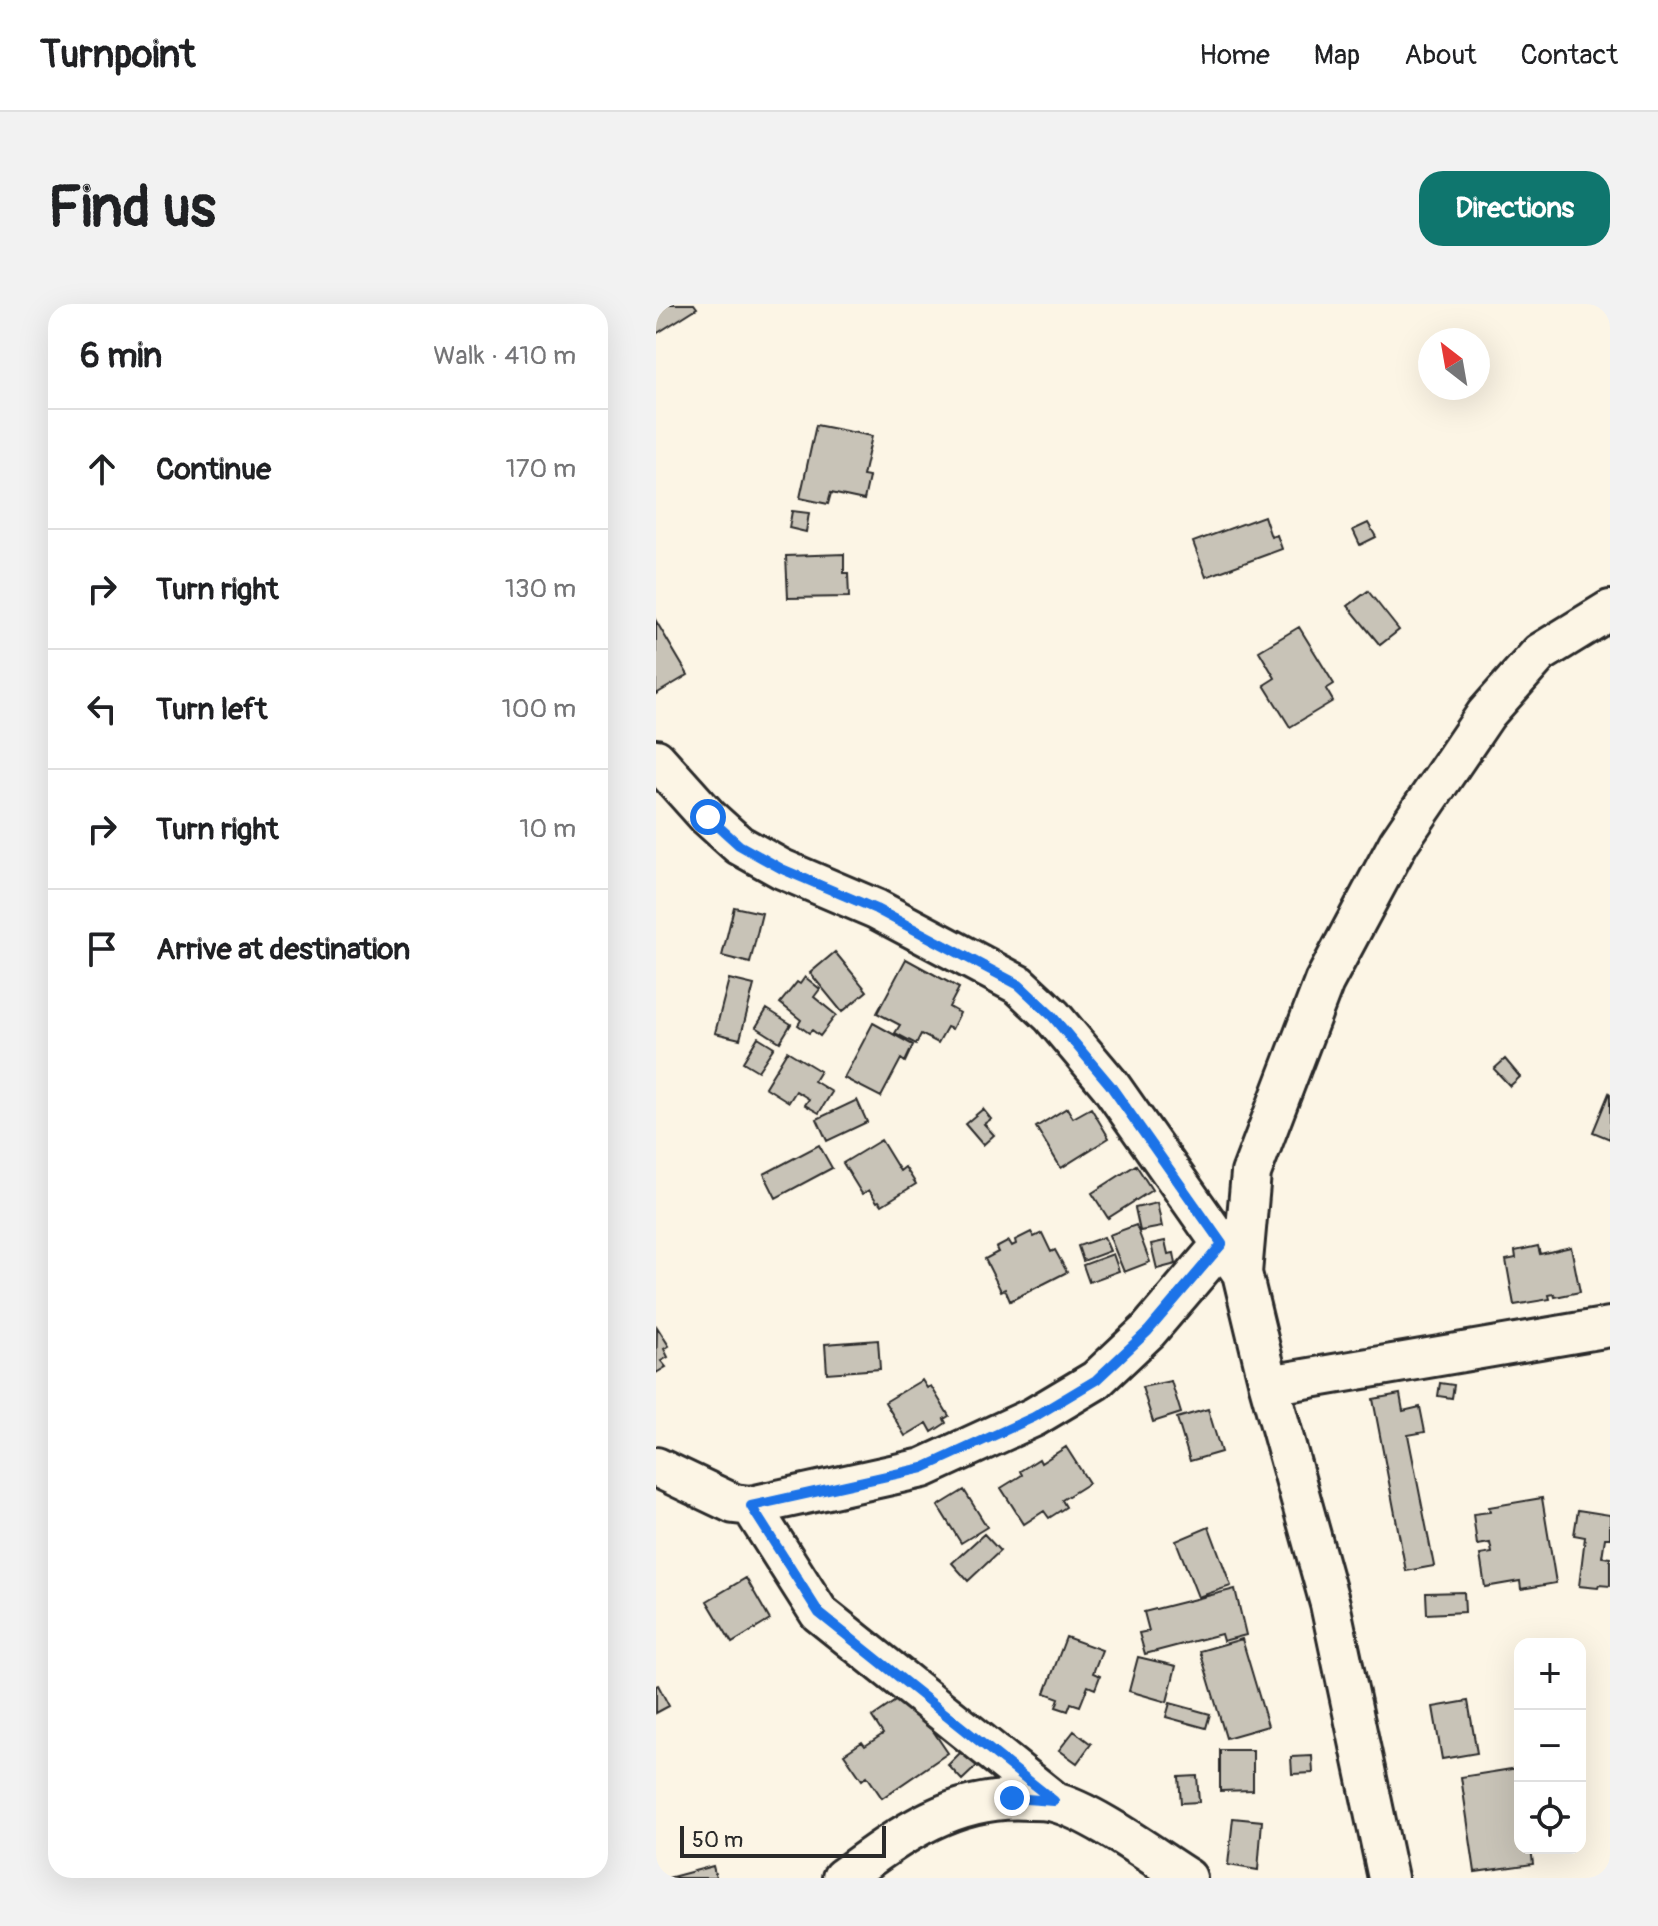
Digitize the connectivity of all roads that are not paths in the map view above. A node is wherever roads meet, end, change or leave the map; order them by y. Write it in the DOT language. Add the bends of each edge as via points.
graph roads {
  1 [pos="1610,610"];
  2 [pos="656,760"];
  3 [pos="1232,1259"];
  4 [pos="1610,1327"];
  5 [pos="1269,1385"];
  6 [pos="656,1467"];
  7 [pos="751,1506"];
  8 [pos="1054,1801"];
  9 [pos="842,1878"];
  10 [pos="1187,1878"];
  11 [pos="1388,1878"];
  1 -- 3 [label="street" via="1540,653 1486,714 1399,842 1324,982 1251,1173"];
  2 -- 3 [label="street" via="739,845 876,909 1019,985 1110,1085"];
  3 -- 5 [label="street"];
  3 -- 7 [label="street" via="1096,1380 1034,1417 923,1468"];
  4 -- 5 [label="street"];
  5 -- 11 [label="street" via="1330,1604"];
  6 -- 7 [label="street" via="734,1504"];
  7 -- 8 [label="street" via="819,1613"];
  8 -- 9 [label="street" via="1012,1798 961,1806 892,1841"];
  8 -- 10 [label="street"];
}
